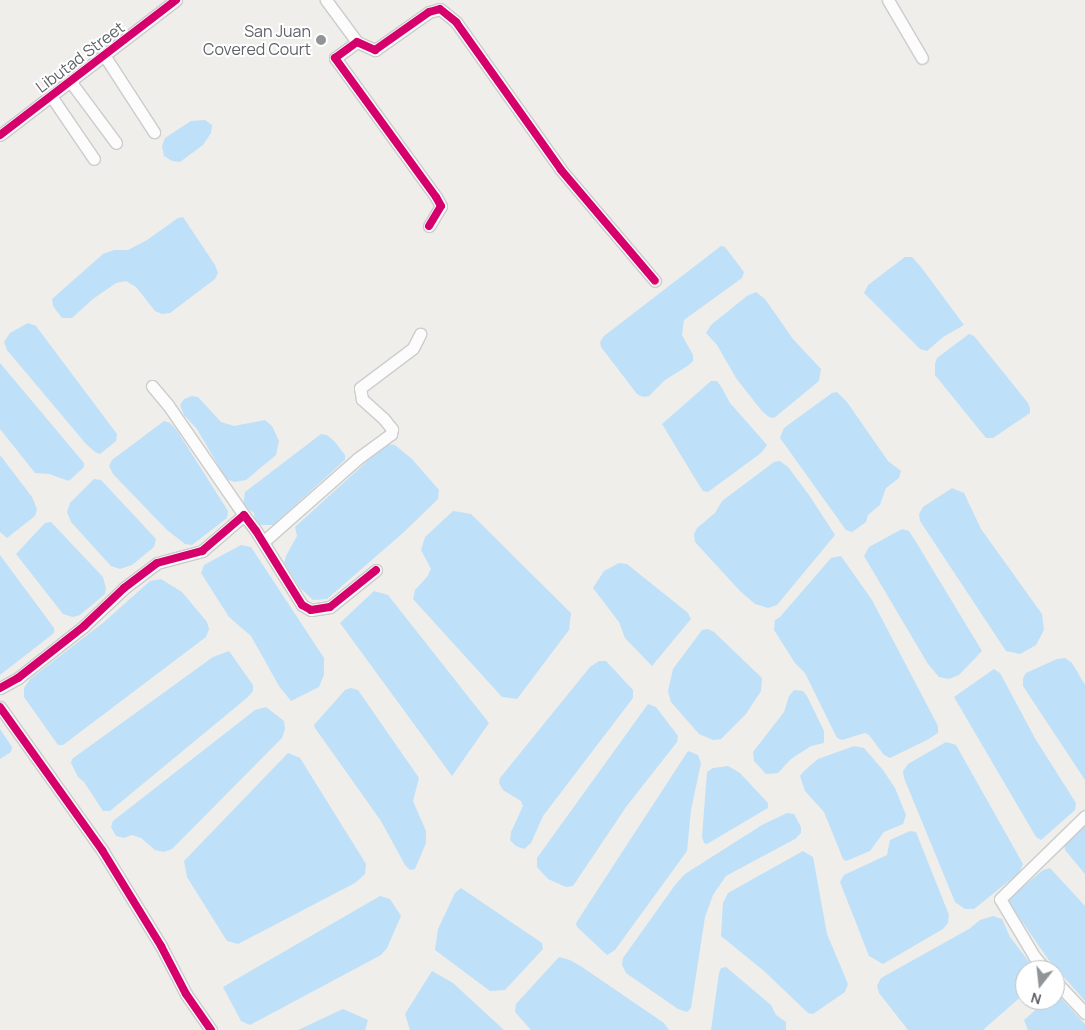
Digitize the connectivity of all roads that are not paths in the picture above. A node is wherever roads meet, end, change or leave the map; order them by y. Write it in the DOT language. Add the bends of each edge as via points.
graph roads {
  1 [pos="326,0"];
  2 [pos="888,0"];
  3 [pos="169,2"];
  4 [pos="357,42"];
  5 [pos="104,55"];
  6 [pos="922,58"];
  7 [pos="70,81"];
  8 [pos="51,96"];
  9 [pos="154,132"];
  10 [pos="0,135"];
  11 [pos="116,144"];
  12 [pos="94,159"];
  13 [pos="429,226"];
  14 [pos="656,281"];
  15 [pos="420,334"];
  16 [pos="152,386"];
  17 [pos="244,516"];
  18 [pos="263,542"];
  19 [pos="376,570"];
  20 [pos="0,688"];
  21 [pos="0,707"];
  22 [pos="1085,816"];
  23 [pos="1037,960"];
  24 [pos="1065,992"];
  25 [pos="1085,1013"];
  26 [pos="211,1030"];
  1 -- 4 [label="street"];
  2 -- 6 [label="street"];
  3 -- 5 [label="street, Libutad Street"];
  4 -- 13 [label="street" via="335,58 436,197 441,206"];
  4 -- 14 [label="street" via="375,50 429,12 440,9 456,22 560,170"];
  5 -- 7 [label="street, Libutad Street"];
  5 -- 9 [label="street"];
  7 -- 8 [label="street, Libutad Street"];
  7 -- 11 [label="street"];
  8 -- 10 [label="street, Libutad Street"];
  8 -- 12 [label="street"];
  15 -- 18 [label="street" via="413,348 360,388 362,399 384,418 392,429 391,434"];
  16 -- 17 [label="street"];
  17 -- 18 [label="street"];
  17 -- 20 [label="street" via="202,551 157,563 124,588 84,626 18,678"];
  18 -- 19 [label="street" via="302,605 311,610 330,608"];
  21 -- 26 [label="street" via="102,850 161,946 186,994"];
  22 -- 23 [label="street" via="1000,899"];
  24 -- 25 [label="street"];
}
